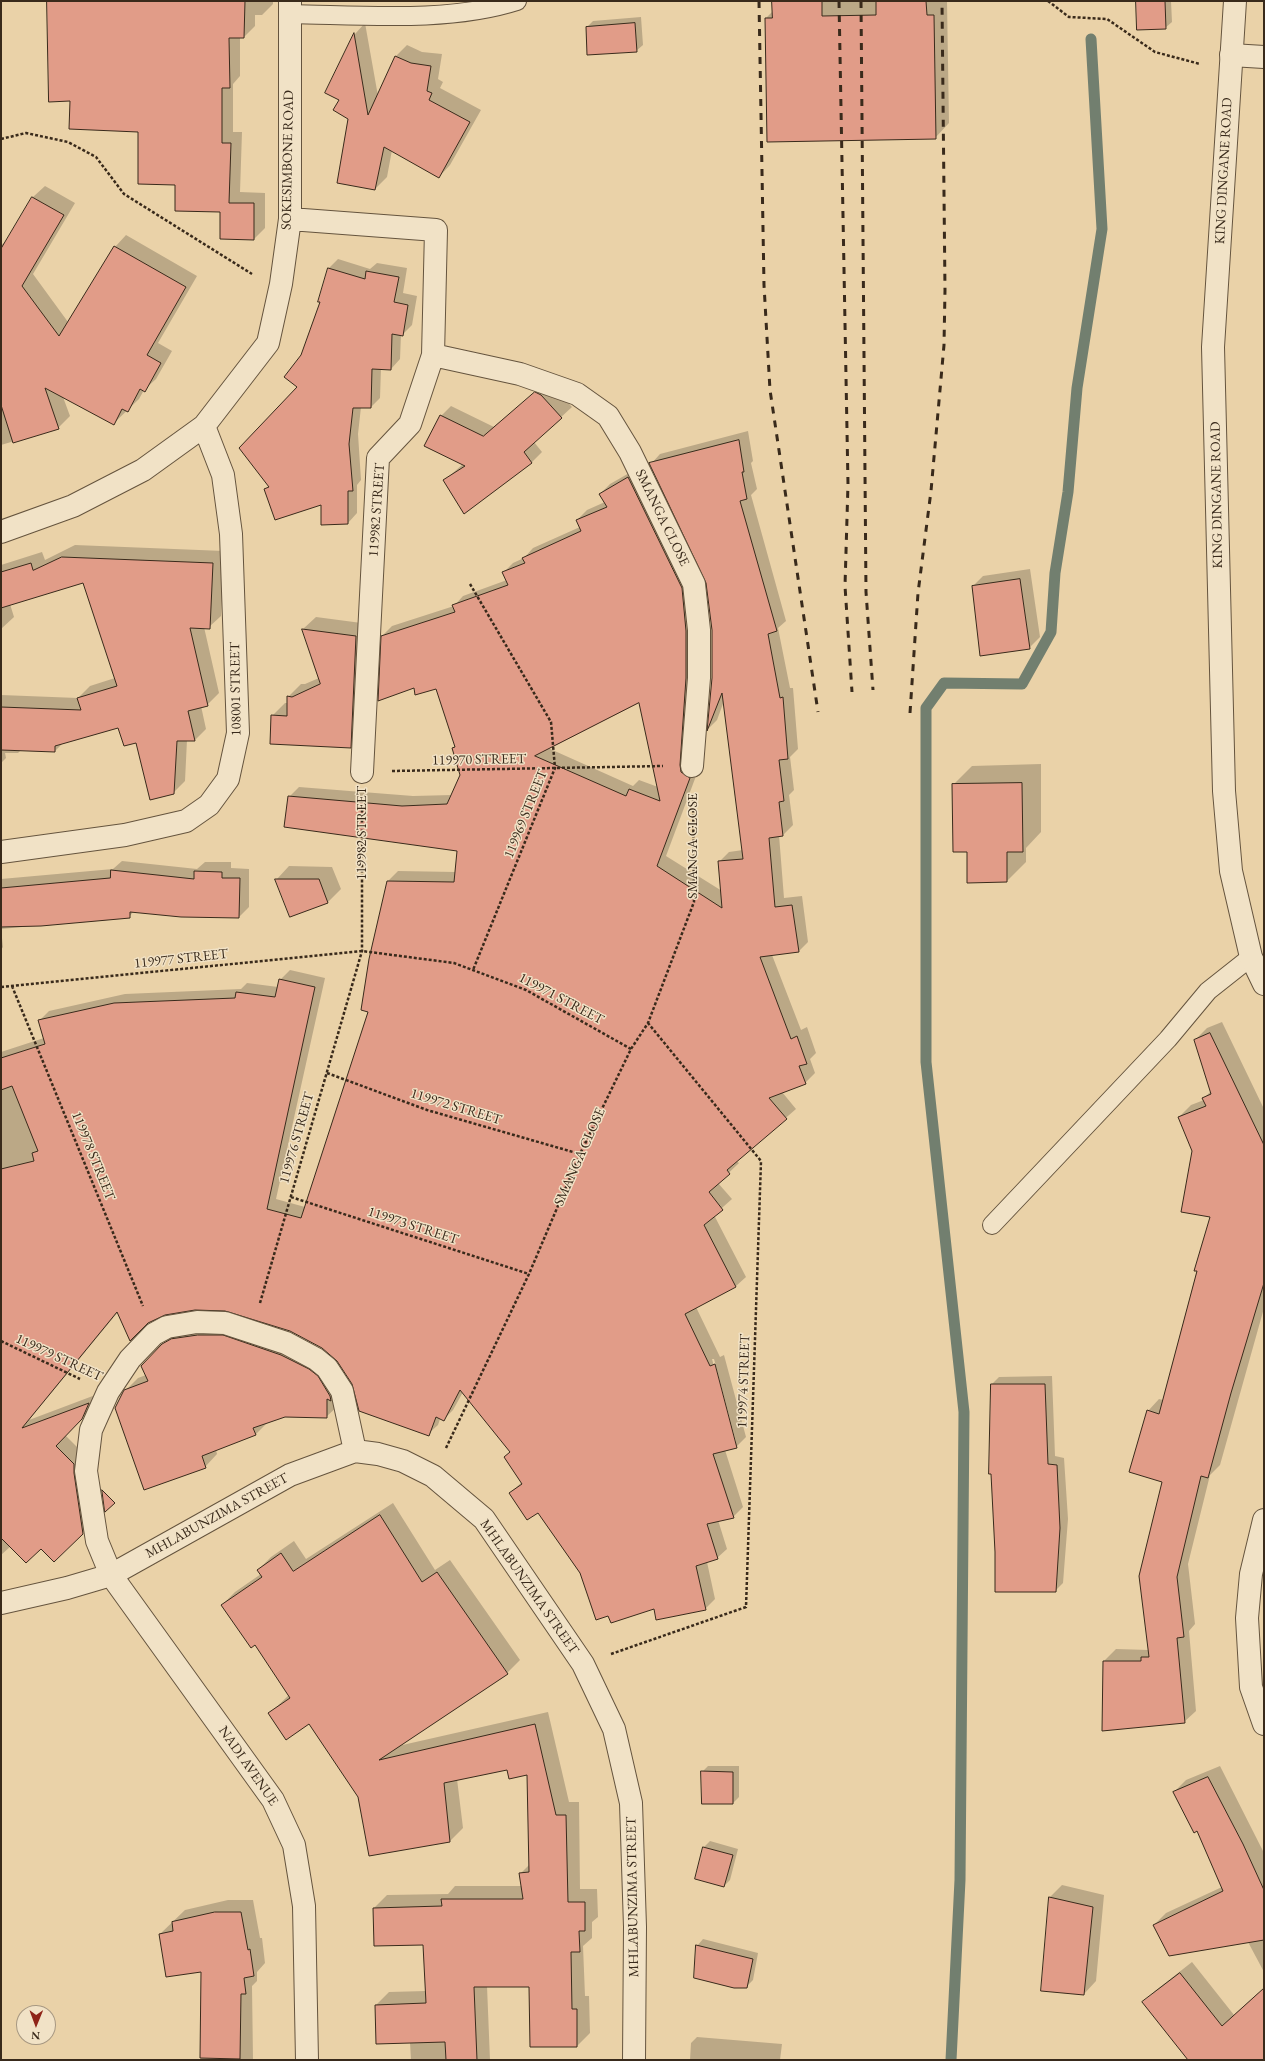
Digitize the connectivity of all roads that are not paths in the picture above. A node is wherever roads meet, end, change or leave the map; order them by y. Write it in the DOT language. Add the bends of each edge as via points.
graph roads {
  1 [pos="517,1"];
  2 [pos="1235,1"];
  3 [pos="290,8"];
  4 [pos="1264,56"];
  5 [pos="1230,64"];
  6 [pos="290,219"];
  7 [pos="433,355"];
  8 [pos="204,426"];
  9 [pos="1,532"];
  10 [pos="692,766"];
  11 [pos="362,772"];
  12 [pos="1,852"];
  13 [pos="1251,957"];
  14 [pos="1264,984"];
  15 [pos="992,1225"];
  16 [pos="355,1451"];
  17 [pos="1264,1520"];
  18 [pos="111,1575"];
  19 [pos="1,1602"];
  20 [pos="1264,1724"];
  21 [pos="307,2060"];
  22 [pos="634,2060"];
  1 -- 3 [label="lane" via="498,7 434,15"];
  2 -- 5 [label="street, KING DINGANE ROAD"];
  3 -- 6 [label="street, SOKESIMBONE ROAD"];
  4 -- 5 [label="street"];
  5 -- 13 [label="street, KING DINGANE ROAD" via="1213,347 1224,791 1231,871"];
  6 -- 7 [label="street, 119982 STREET" via="436,230"];
  6 -- 8 [label="street, SOKESIMBONE ROAD" via="281,284 268,343"];
  7 -- 10 [label="street, SMANGA CLOSE" via="527,376 577,394 608,416 630,452 694,584 699,630 699,678"];
  7 -- 11 [label="street, 119982 STREET" via="410,424 378,458"];
  8 -- 9 [label="street, SOKESIMBONE ROAD" via="143,470 73,506"];
  8 -- 12 [label="street, 108001 STREET" via="223,475 231,534 238,733 228,779 209,805 186,821 125,835"];
  13 -- 14 [label="street, KING DINGANE ROAD"];
  13 -- 15 [label="lane" via="1208,991 1168,1039"];
  16 -- 18 [label="street, MHLABUNZIMA STREET" via="290,1475"];
  16 -- 18 [label="street, NADI AVENUE" via="342,1391 327,1368 316,1359 286,1343 225,1323 197,1322 167,1327 154,1334 130,1359 108,1392 91,1430 86,1471 97,1541"];
  16 -- 22 [label="street, MHLABUNZIMA STREET" via="397,1460 433,1476 484,1519 583,1664 614,1729 631,1803 635,1927"];
  17 -- 20 [label="street" via="1250,1574 1247,1618 1251,1687"];
  18 -- 19 [label="street, MHLABUNZIMA STREET" via="67,1588"];
  18 -- 21 [label="street, NADI AVENUE" via="273,1800 294,1845 304,1906"];
}
